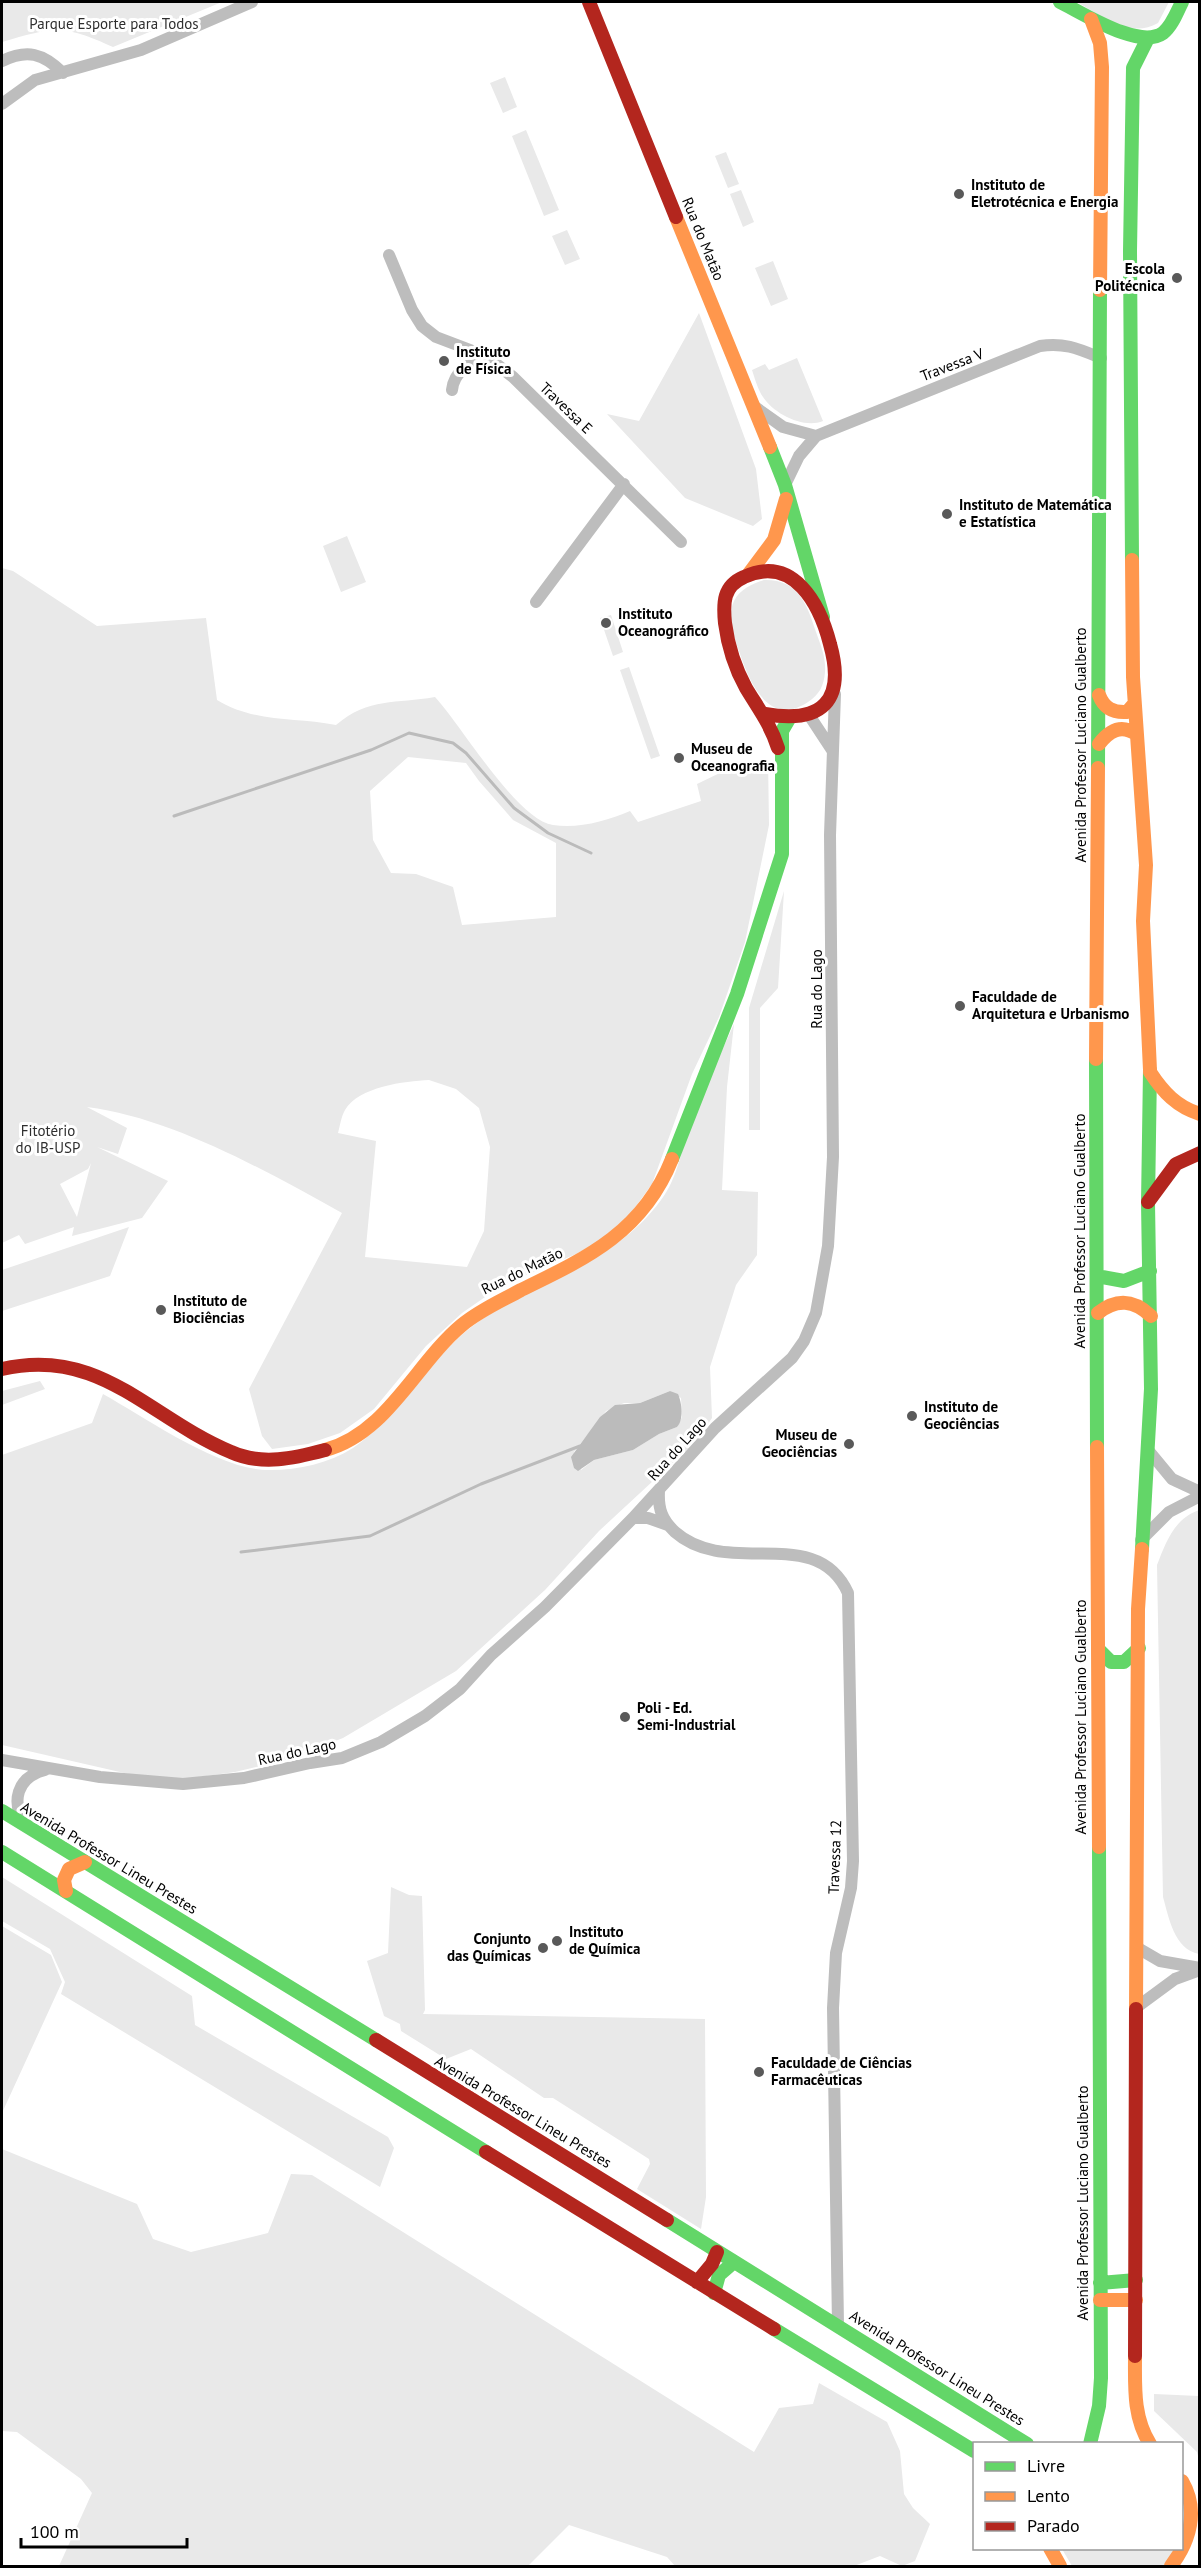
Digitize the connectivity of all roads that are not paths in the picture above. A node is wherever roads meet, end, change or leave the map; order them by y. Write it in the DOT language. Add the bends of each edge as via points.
graph roads {
  1 [pos="252,2"];
  2 [pos="589,2"];
  3 [pos="1060,2"];
  4 [pos="1179,3"];
  5 [pos="1091,19"];
  6 [pos="1147,40"];
  7 [pos="2,61"];
  8 [pos="63,74"];
  9 [pos="2,104"];
  10 [pos="389,255"];
  11 [pos="486,356"];
  12 [pos="1101,358"];
  13 [pos="452,390"];
  14 [pos="754,407"];
  15 [pos="816,436"];
  16 [pos="624,484"];
  17 [pos="786,487"];
  18 [pos="681,542"];
  19 [pos="748,574"];
  20 [pos="536,603"];
  21 [pos="823,617"];
  22 [pos="835,690"];
  23 [pos="1099,695"];
  24 [pos="1134,704"];
  25 [pos="765,714"];
  26 [pos="809,715"];
  27 [pos="789,719"];
  28 [pos="1136,734"];
  29 [pos="1099,744"];
  30 [pos="832,750"];
  31 [pos="780,761"];
  32 [pos="1149,1072"];
  33 [pos="1200,1114"];
  34 [pos="1200,1153"];
  35 [pos="1148,1203"];
  36 [pos="1150,1271"];
  37 [pos="1097,1276"];
  38 [pos="1098,1313"];
  39 [pos="1151,1316"];
  40 [pos="2,1369"];
  41 [pos="1148,1450"];
  42 [pos="659,1491"];
  43 [pos="1200,1494"];
  44 [pos="633,1518"];
  45 [pos="668,1525"];
  46 [pos="1140,1541"];
  47 [pos="1139,1648"];
  48 [pos="1100,1651"];
  49 [pos="1099,1678"];
  50 [pos="1138,1682"];
  51 [pos="2,1761"];
  52 [pos="45,1769"];
  53 [pos="2,1811"];
  54 [pos="29,1828"];
  55 [pos="2,1852"];
  56 [pos="85,1862"];
  57 [pos="66,1891"];
  58 [pos="1136,1947"];
  59 [pos="1200,1969"];
  60 [pos="1137,2007"];
  61 [pos="717,2252"];
  62 [pos="734,2262"];
  63 [pos="1136,2280"];
  64 [pos="697,2282"];
  65 [pos="1100,2283"];
  66 [pos="714,2293"];
  67 [pos="1100,2300"];
  68 [pos="1136,2300"];
  69 [pos="838,2325"];
  70 [pos="1024,2442"];
  71 [pos="1091,2442"];
  72 [pos="1149,2442"];
  73 [pos="973,2450"];
  74 [pos="1183,2483"];
  75 [pos="1191,2528"];
  76 [pos="1200,2542"];
  77 [pos="1051,2550"];
  78 [pos="1060,2566"];
  79 [pos="1171,2566"];
  1 -- 8 [label="street" via="141,50"];
  2 -- 14 [label="street, Rua do Matão"];
  3 -- 5 [label="street"];
  4 -- 6 [label="street" via="1170,26"];
  5 -- 6 [label="street"];
  5 -- 12 [label="street, Avenida Professor Luciano Gualberto" via="1100,43 1102,67"];
  6 -- 24 [label="street" via="1133,68 1130,262"];
  7 -- 8 [label="street" via="31,53 45,58"];
  8 -- 9 [label="street" via="35,80"];
  10 -- 11 [label="street, Travessa E" via="422,326 436,337"];
  11 -- 13 [label="street" via="459,372 453,379"];
  11 -- 16 [label="street, Travessa E"];
  12 -- 15 [label="street, Travessa V" via="1071,345 1040,346"];
  12 -- 23 [label="street, Avenida Professor Luciano Gualberto"];
  14 -- 15 [label="street" via="783,427"];
  14 -- 17 [label="street, Rua do Matão"];
  15 -- 17 [label="street, Travessa V" via="799,456"];
  16 -- 18 [label="street, Travessa E"];
  16 -- 20 [label="street"];
  17 -- 19 [label="street" via="781,530 769,552"];
  17 -- 21 [label="street, Rua do Matão"];
  19 -- 21 [label="street" via="792,578"];
  19 -- 25 [label="street" via="725,593 724,633 745,684"];
  21 -- 22 [label="street" via="835,663"];
  22 -- 26 [label="street" via="823,707"];
  22 -- 30 [label="street, Rua do Lago"];
  23 -- 24 [label="street" via="1104,706 1115,712 1127,712"];
  23 -- 29 [label="street, Avenida Professor Luciano Gualberto"];
  24 -- 28 [label="street"];
  25 -- 27 [label="street"];
  25 -- 31 [label="street, Rua do Matão" via="775,735"];
  26 -- 27 [label="street"];
  26 -- 30 [label="street"];
  27 -- 31 [label="street, Rua do Matão" via="782,731"];
  28 -- 29 [label="street" via="1116,729"];
  28 -- 32 [label="street" via="1146,865 1143,921"];
  29 -- 37 [label="street, Avenida Professor Luciano Gualberto" via="1095,922"];
  30 -- 42 [label="street, Rua do Lago" via="833,1157 828,1246 816,1313 792,1359 715,1428"];
  31 -- 40 [label="street, Rua do Matão" via="782,854 746,971 668,1169 636,1219 611,1242 469,1320 444,1342 377,1419 356,1436 332,1448 285,1460 232,1453 91,1372 68,1364"];
  32 -- 33 [label="street" via="1167,1097"];
  32 -- 35 [label="street"];
  34 -- 35 [label="street" via="1179,1161"];
  35 -- 36 [label="street"];
  36 -- 37 [label="street" via="1128,1282 1117,1283"];
  36 -- 39 [label="street"];
  37 -- 38 [label="street, Avenida Professor Luciano Gualberto"];
  38 -- 39 [label="street" via="1114,1302 1125,1301 1144,1308"];
  38 -- 48 [label="street, Avenida Professor Luciano Gualberto"];
  39 -- 41 [label="street"];
  41 -- 43 [label="street" via="1172,1479"];
  41 -- 46 [label="street"];
  42 -- 44 [label="street, Rua do Lago"];
  42 -- 45 [label="street" via="659,1508"];
  43 -- 46 [label="street" via="1169,1512"];
  44 -- 45 [label="street, Travessa 12"];
  44 -- 52 [label="street, Rua do Lago" via="460,1689 381,1742 342,1758 244,1778 183,1784"];
  45 -- 69 [label="street, Travessa 12" via="710,1552 809,1558 838,1574 848,1593 853,1861 836,1953 833,2008"];
  46 -- 47 [label="street"];
  47 -- 48 [label="street" via="1124,1662 1111,1662"];
  47 -- 50 [label="street"];
  48 -- 49 [label="street, Avenida Professor Luciano Gualberto"];
  49 -- 50 [label="street" via="1115,1672 1132,1676"];
  49 -- 65 [label="street, Avenida Professor Luciano Gualberto"];
  50 -- 58 [label="street"];
  51 -- 52 [label="street, Rua do Lago"];
  52 -- 54 [label="street" via="27,1778 17,1796 17,1806"];
  53 -- 54 [label="street, Avenida Professor Lineu Prestes"];
  54 -- 56 [label="street, Avenida Professor Lineu Prestes"];
  55 -- 57 [label="street"];
  56 -- 57 [label="street" via="73,1865 66,1874"];
  56 -- 61 [label="street, Avenida Professor Lineu Prestes"];
  57 -- 64 [label="street"];
  58 -- 59 [label="street" via="1160,1961"];
  58 -- 60 [label="street"];
  59 -- 60 [label="street" via="1175,1979"];
  60 -- 63 [label="street"];
  61 -- 62 [label="street, Avenida Professor Lineu Prestes"];
  61 -- 64 [label="street"];
  62 -- 66 [label="street" via="719,2275"];
  62 -- 69 [label="street, Avenida Professor Lineu Prestes"];
  63 -- 65 [label="street"];
  63 -- 68 [label="street"];
  64 -- 66 [label="street"];
  65 -- 67 [label="street, Avenida Professor Luciano Gualberto"];
  66 -- 73 [label="street"];
  67 -- 68 [label="street"];
  67 -- 71 [label="street, Avenida Professor Luciano Gualberto" via="1100,2406"];
  68 -- 72 [label="street" via="1135,2402"];
  69 -- 70 [label="street, Avenida Professor Lineu Prestes"];
  74 -- 75 [label="street" via="1188,2494"];
  75 -- 76 [label="street"];
  75 -- 79 [label="street" via="1183,2550"];
  77 -- 78 [label="street"];
}
